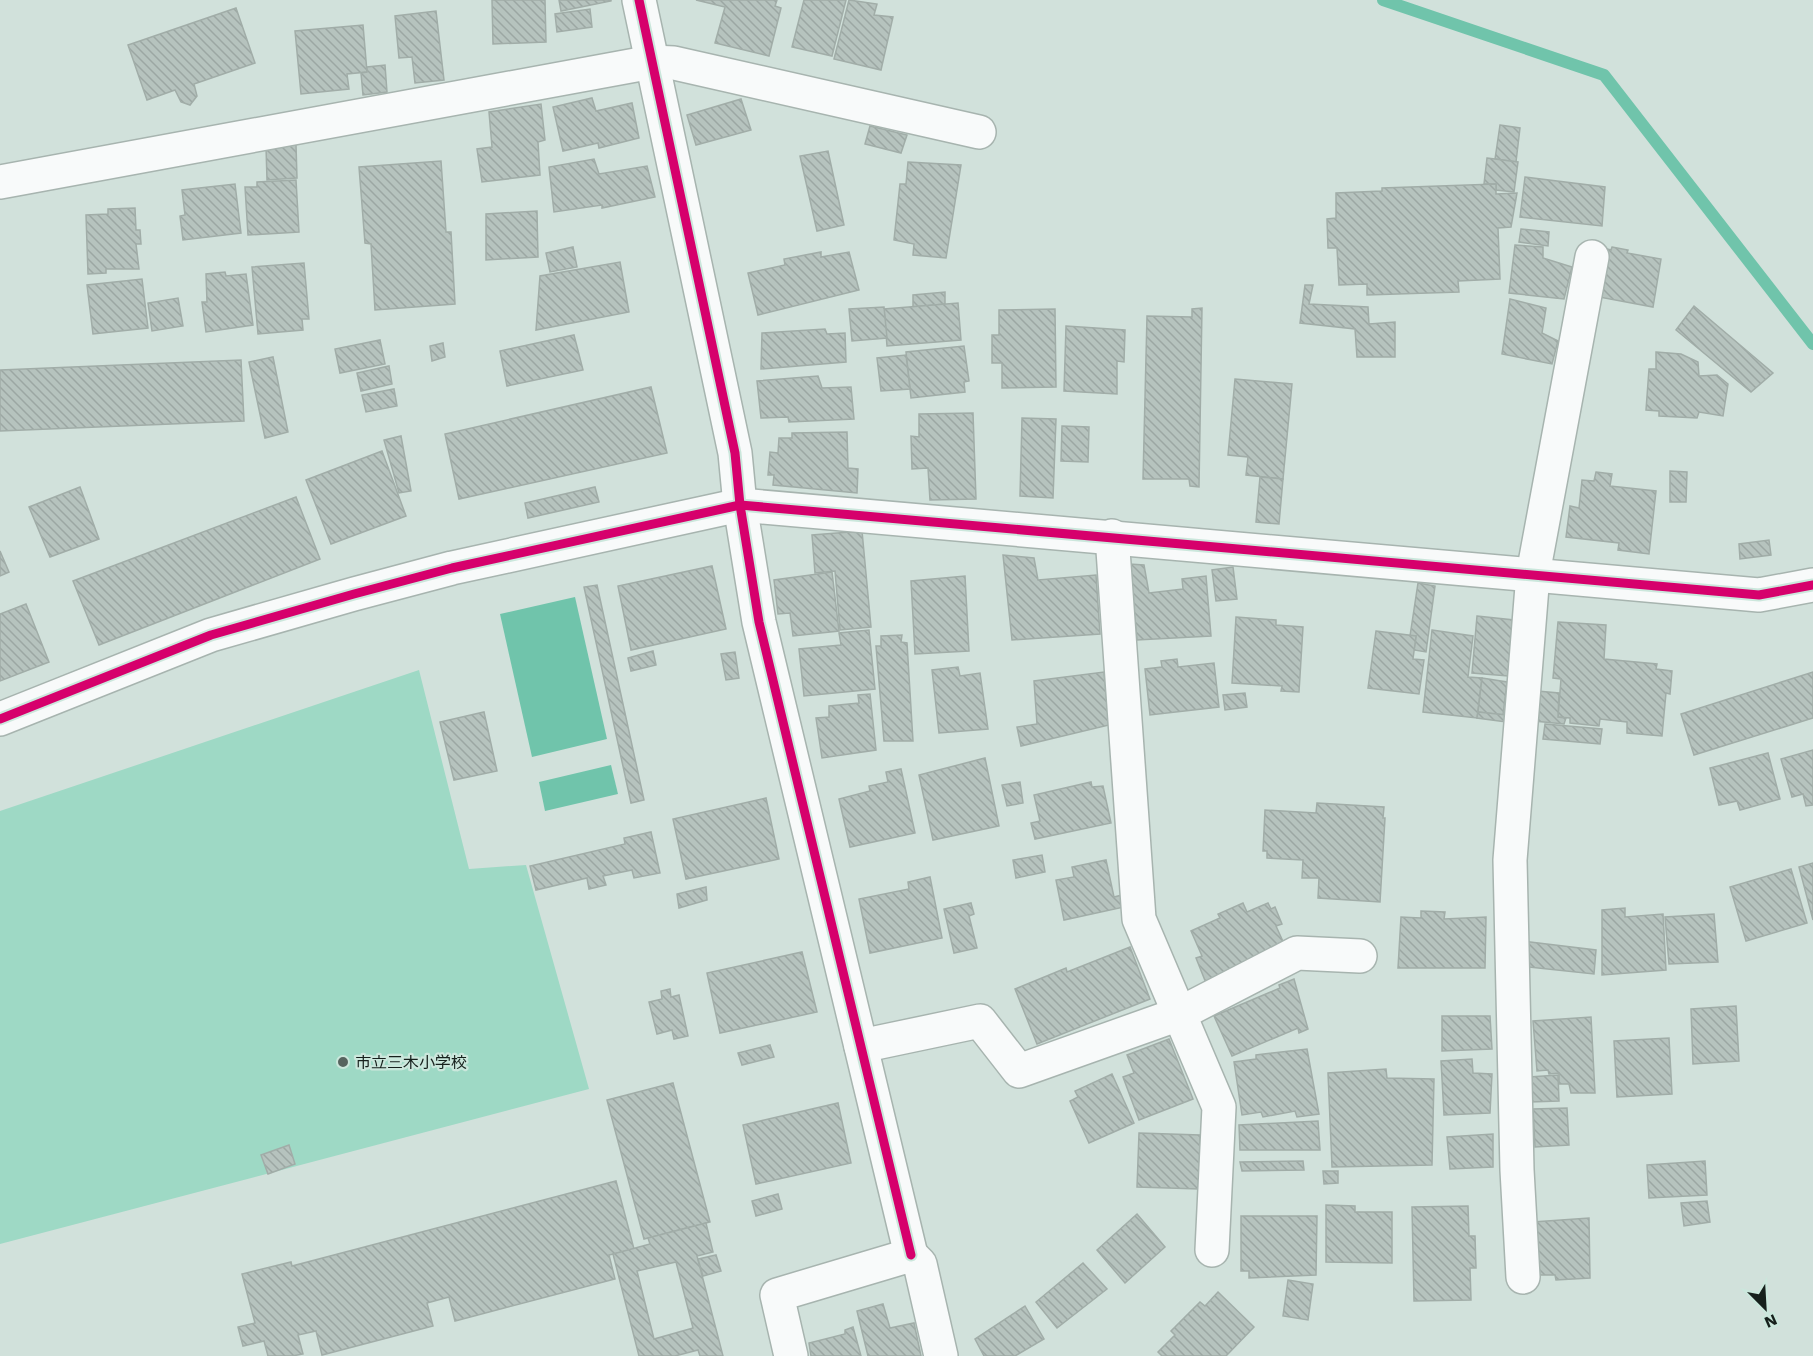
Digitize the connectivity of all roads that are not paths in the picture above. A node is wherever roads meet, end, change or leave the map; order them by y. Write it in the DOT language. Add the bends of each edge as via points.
graph roads {
  1 [pos="639,0"];
  2 [pos="652,63"];
  3 [pos="979,132"];
  4 [pos="0,182"];
  5 [pos="1592,257"];
  6 [pos="740,504"];
  7 [pos="1112,536"];
  8 [pos="1533,574"];
  9 [pos="1813,585"];
  10 [pos="0,719"];
  11 [pos="1360,957"];
  12 [pos="1179,1014"];
  13 [pos="861,1046"];
  14 [pos="1212,1250"];
  15 [pos="911,1255"];
  16 [pos="1523,1276"];
  17 [pos="791,1356"];
  18 [pos="941,1356"];
  1 -- 2 [label="street"];
  2 -- 3 [label="street" via="674,63"];
  2 -- 4 [label="street"];
  2 -- 6 [label="street" via="735,453"];
  5 -- 8 [label="street"];
  6 -- 7 [label="street"];
  6 -- 10 [label="street" via="452,568 212,635"];
  6 -- 13 [label="street" via="759,622"];
  7 -- 8 [label="street"];
  7 -- 12 [label="street" via="1139,919"];
  8 -- 9 [label="street" via="1759,595"];
  8 -- 16 [label="street" via="1510,860"];
  11 -- 12 [label="street" via="1297,954"];
  12 -- 13 [label="street" via="1019,1071 980,1021"];
  12 -- 14 [label="street" via="1219,1107"];
  13 -- 15 [label="street"];
  15 -- 17 [label="street" via="777,1295"];
  15 -- 18 [label="street" via="920,1264"];
}
